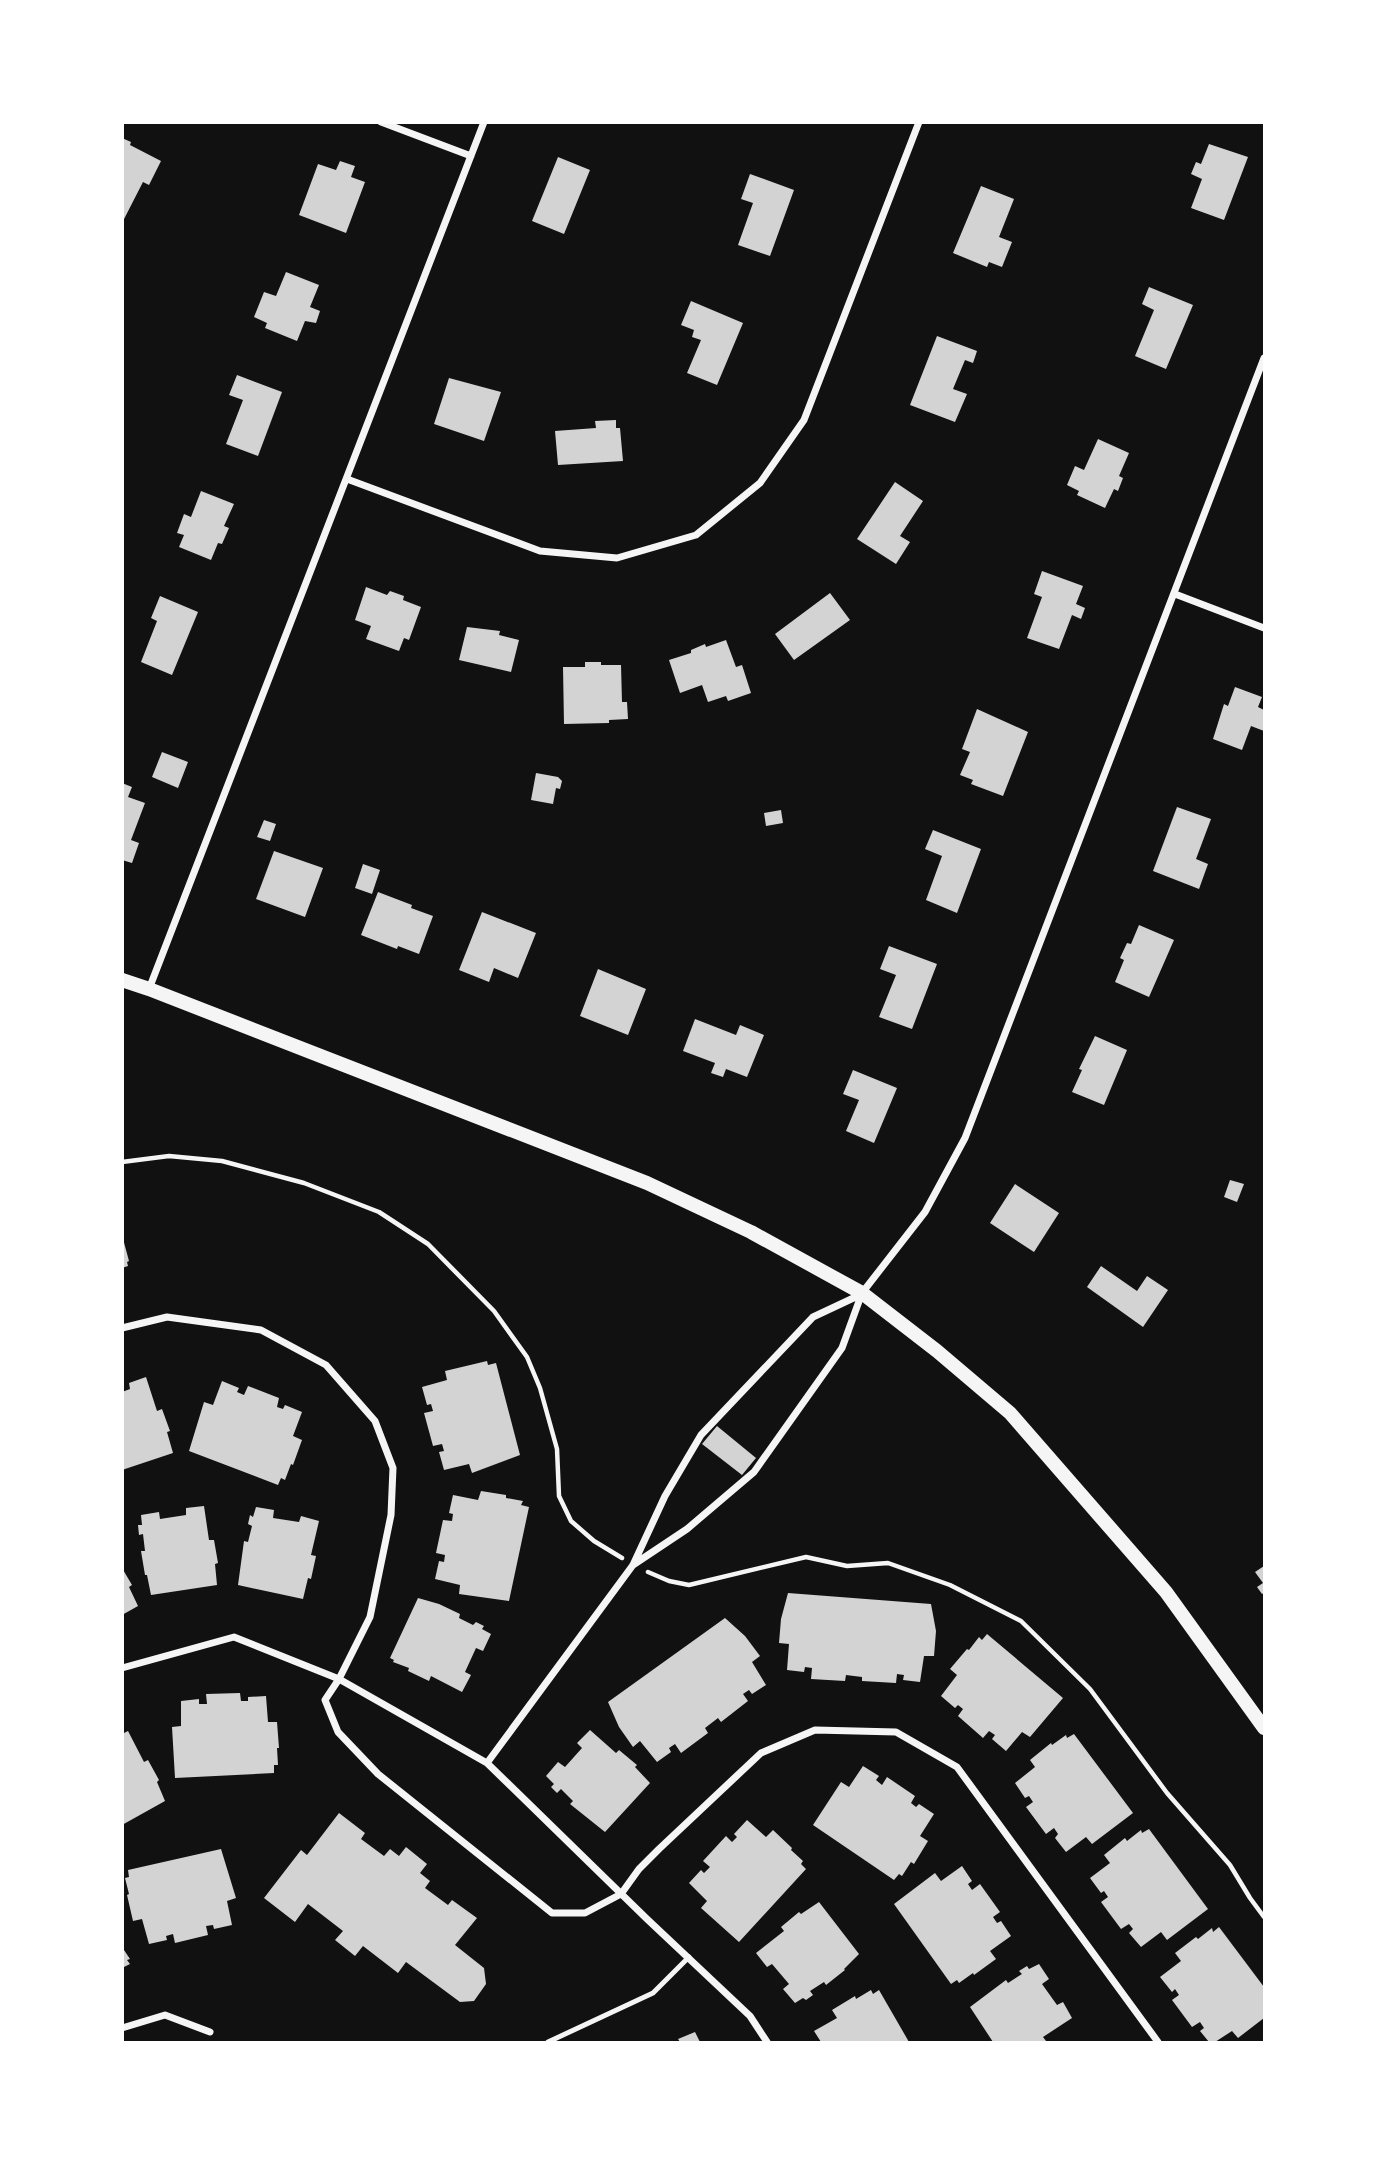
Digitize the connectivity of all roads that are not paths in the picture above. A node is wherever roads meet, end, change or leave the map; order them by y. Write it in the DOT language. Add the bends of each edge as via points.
graph roads {
  1 [pos="381,122"];
  2 [pos="484,122"];
  3 [pos="919,122"];
  4 [pos="471,156"];
  5 [pos="1265,358"];
  6 [pos="347,479"];
  7 [pos="1175,594"];
  8 [pos="1265,628"];
  9 [pos="122,980"];
  10 [pos="149,989"];
  11 [pos="862,1293"];
  12 [pos="122,1328"];
  13 [pos="633,1565"];
  14 [pos="122,1668"];
  15 [pos="339,1678"];
  16 [pos="1265,1728"];
  17 [pos="487,1763"];
  18 [pos="621,1894"];
  19 [pos="689,1957"];
  20 [pos="122,2028"];
  21 [pos="210,2032"];
  22 [pos="548,2042"];
  23 [pos="767,2042"];
  24 [pos="1158,2042"];
  1 -- 4 [label="street"];
  2 -- 4 [label="street"];
  3 -- 6 [label="street" via="804,420 760,483 696,535 617,558 540,551"];
  4 -- 6 [label="street"];
  5 -- 7 [label="street"];
  6 -- 10 [label="street"];
  7 -- 8 [label="street"];
  7 -- 11 [label="street" via="965,1139 925,1212"];
  9 -- 10 [label="main road"];
  10 -- 11 [label="main road" via="647,1183 751,1232"];
  11 -- 13 [label="street" via="842,1348 754,1472 687,1529"];
  11 -- 13 [label="street" via="813,1317 701,1435 665,1496"];
  11 -- 16 [label="main road" via="1010,1413 1166,1592"];
  12 -- 15 [label="street" via="167,1317 261,1330 326,1365 374,1421 393,1468 391,1515 370,1617"];
  13 -- 17 [label="street"];
  14 -- 15 [label="street" via="234,1637"];
  15 -- 17 [label="street"];
  15 -- 18 [label="street" via="325,1700 338,1732 378,1774 552,1913 585,1913"];
  17 -- 18 [label="street"];
  18 -- 19 [label="street"];
  18 -- 24 [label="street" via="659,1849 761,1753 816,1730 895,1732 957,1767"];
  19 -- 22 [label="lane" via="653,1993"];
  19 -- 23 [label="street" via="750,2016"];
  20 -- 21 [label="street" via="165,2015"];
}
